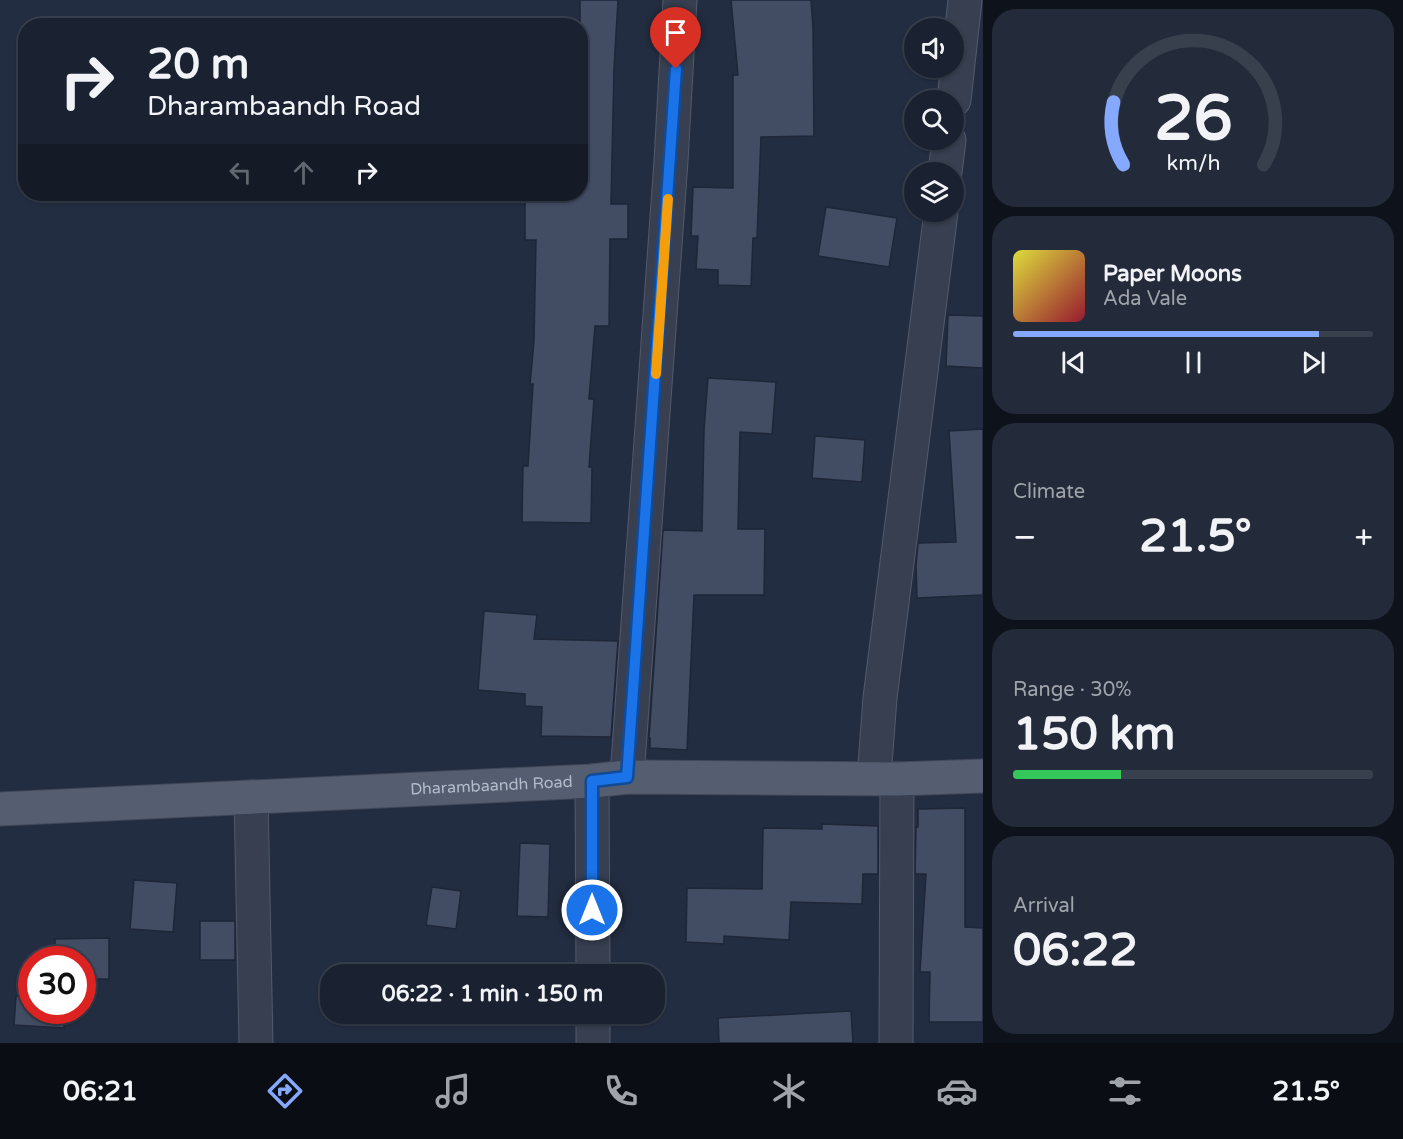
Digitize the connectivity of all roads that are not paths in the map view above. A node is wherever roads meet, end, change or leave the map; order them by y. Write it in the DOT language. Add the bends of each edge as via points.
graph roads {
  1 [pos="680,0"];
  2 [pos="965,0"];
  3 [pos="955,90"];
  4 [pos="940,222"];
  5 [pos="983,776"];
  6 [pos="627,777"];
  7 [pos="886,778"];
  8 [pos="592,781"];
  9 [pos="251,797"];
  10 [pos="0,809"];
  11 [pos="593,964"];
  12 [pos="593,1024"];
  13 [pos="256,1043"];
  14 [pos="593,1043"];
  15 [pos="896,1043"];
  1 -- 6 [label="street"];
  2 -- 3 [label="street"];
  4 -- 7 [label="street" via="880,698"];
  5 -- 7 [label="main road, Dharambaandh Road"];
  6 -- 7 [label="main road, Dharambaandh Road"];
  6 -- 8 [label="main road, Dharambaandh Road"];
  7 -- 15 [label="street"];
  8 -- 9 [label="main road, Dharambaandh Road"];
  8 -- 11 [label="street"];
  9 -- 10 [label="main road, Dharambaandh Road"];
  9 -- 13 [label="street"];
  12 -- 14 [label="street"];
}
